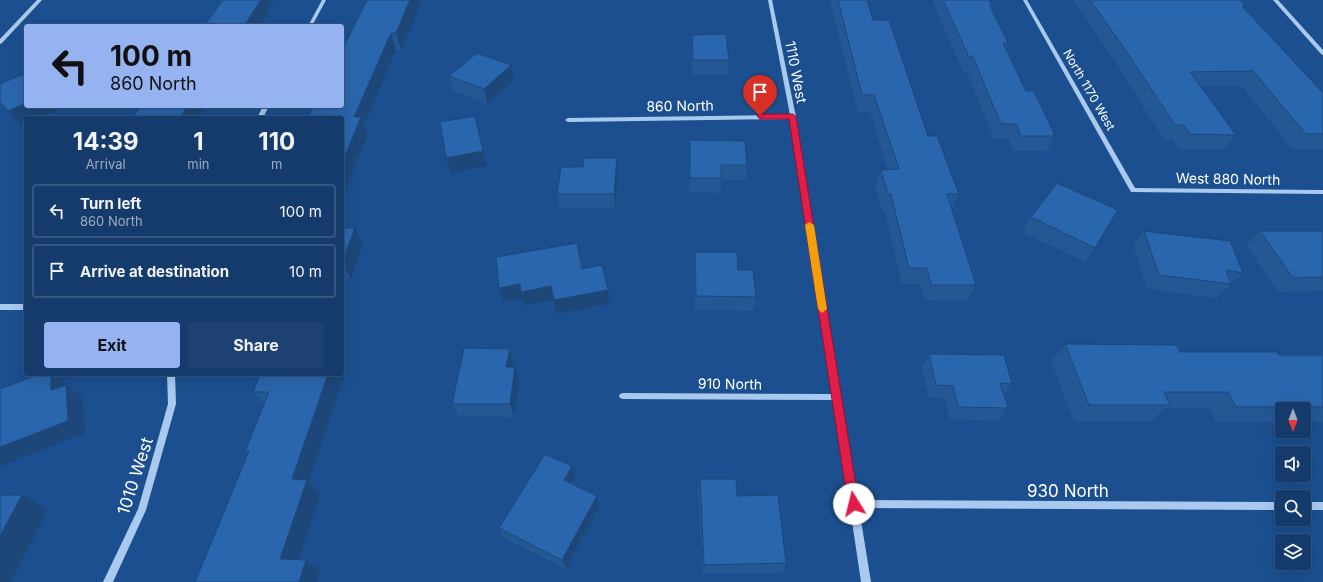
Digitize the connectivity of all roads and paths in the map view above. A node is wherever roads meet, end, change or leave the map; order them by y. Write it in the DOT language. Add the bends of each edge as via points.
graph roads {
  1 [pos="40,0"];
  2 [pos="324,0"];
  3 [pos="770,0"];
  4 [pos="1025,0"];
  5 [pos="1274,0"];
  6 [pos="311,24"];
  7 [pos="0,42"];
  8 [pos="1323,53"];
  9 [pos="793,117"];
  10 [pos="568,120"];
  11 [pos="1133,190"];
  12 [pos="1323,192"];
  13 [pos="24,306"];
  14 [pos="0,307"];
  15 [pos="171,376"];
  16 [pos="623,396"];
  17 [pos="836,397"];
  18 [pos="854,504"];
  19 [pos="1275,506"];
  20 [pos="1311,506"];
  21 [pos="1323,506"];
  22 [pos="108,582"];
  23 [pos="866,582"];
  1 -- 7 [label="street"];
  2 -- 6 [label="street"];
  3 -- 9 [label="street, 1110 West"];
  4 -- 11 [label="street, North 1170 West"];
  5 -- 8 [label="street"];
  9 -- 10 [label="street, 860 North"];
  9 -- 17 [label="street, 1110 West"];
  11 -- 12 [label="street, West 880 North"];
  13 -- 14 [label="street"];
  15 -- 22 [label="street, 1010 West" via="172,404 142,510"];
  16 -- 17 [label="street, 910 North"];
  17 -- 18 [label="street, 1110 West"];
  18 -- 19 [label="street, 930 North"];
  18 -- 23 [label="street, 1110 West"];
  20 -- 21 [label="street"];
}
